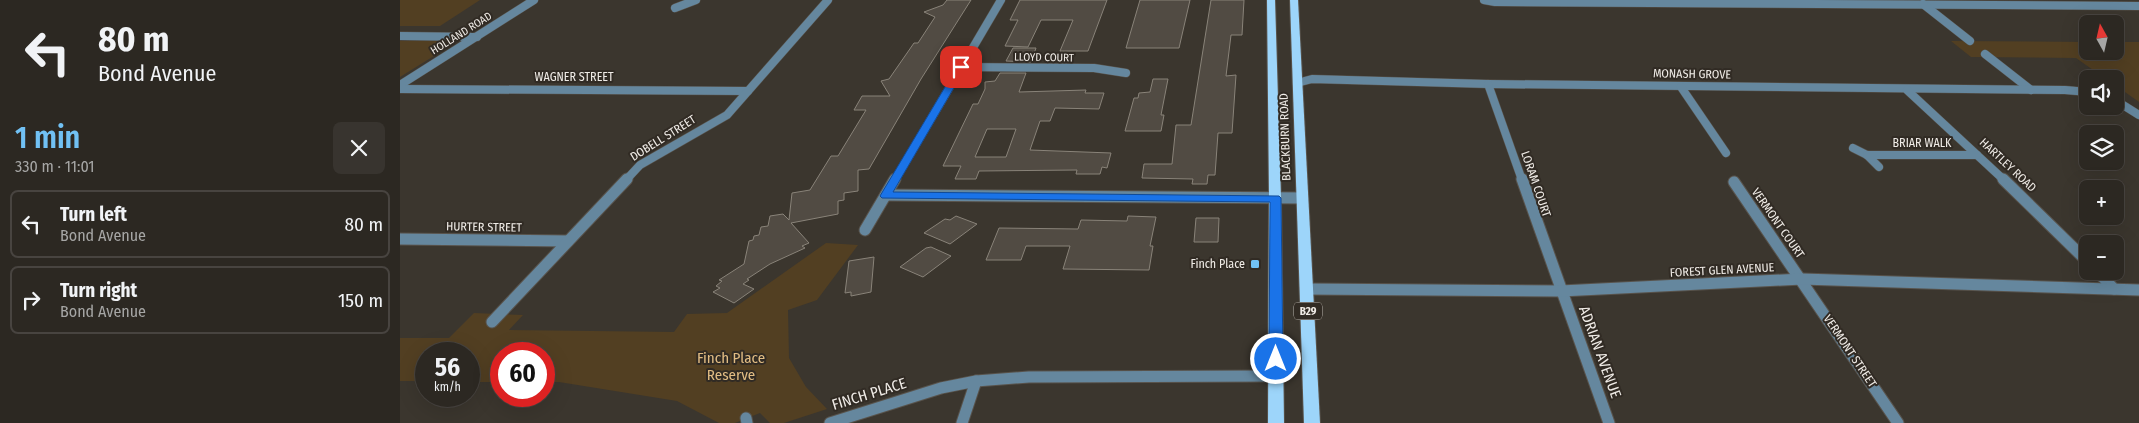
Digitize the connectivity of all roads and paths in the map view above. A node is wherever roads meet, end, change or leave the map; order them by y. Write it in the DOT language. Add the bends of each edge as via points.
graph roads {
  1 [pos="534,0"];
  2 [pos="696,0"];
  3 [pos="828,0"];
  4 [pos="1001,0"];
  5 [pos="1271,0"];
  6 [pos="1294,0"];
  7 [pos="1484,0"];
  8 [pos="1921,2"];
  9 [pos="2139,6"];
  10 [pos="675,8"];
  11 [pos="400,36"];
  12 [pos="477,37"];
  13 [pos="1970,41"];
  14 [pos="1985,54"];
  15 [pos="961,67"];
  16 [pos="1126,73"];
  17 [pos="1297,83"];
  18 [pos="1488,84"];
  19 [pos="400,85"];
  20 [pos="1681,87"];
  21 [pos="400,89"];
  22 [pos="1907,90"];
  23 [pos="2031,90"];
  24 [pos="748,91"];
  25 [pos="2079,92"];
  26 [pos="2124,106"];
  27 [pos="2139,115"];
  28 [pos="1854,148"];
  29 [pos="1726,153"];
  30 [pos="1867,155"];
  31 [pos="1977,155"];
  32 [pos="1878,166"];
  33 [pos="1734,182"];
  34 [pos="886,196"];
  35 [pos="1275,198"];
  36 [pos="1302,198"];
  37 [pos="865,230"];
  38 [pos="400,238"];
  39 [pos="568,241"];
  40 [pos="2079,253"];
  41 [pos="1802,279"];
  42 [pos="2106,280"];
  43 [pos="1307,289"];
  44 [pos="2114,289"];
  45 [pos="2139,290"];
  46 [pos="1561,292"];
  47 [pos="492,322"];
  48 [pos="1276,376"];
  49 [pos="976,381"];
  50 [pos="830,423"];
  51 [pos="962,423"];
  52 [pos="1276,423"];
  53 [pos="1312,423"];
  54 [pos="1609,423"];
  55 [pos="1898,423"];
  1 -- 12 [label="street, HOLLAND ROAD"];
  2 -- 10 [label="street"];
  3 -- 24 [label="street, DOBELL STREET"];
  4 -- 15 [label="street"];
  5 -- 35 [label="main road, BLACKBURN ROAD / B29"];
  6 -- 17 [label="main road, BLACKBURN ROAD / B29"];
  7 -- 8 [label="street"];
  8 -- 9 [label="street"];
  8 -- 13 [label="street"];
  11 -- 12 [label="street"];
  12 -- 19 [label="street, HOLLAND ROAD"];
  14 -- 23 [label="street"];
  15 -- 16 [label="street, LLOYD COURT" via="1094,68"];
  15 -- 34 [label="street"];
  17 -- 18 [label="street, MONASH GROVE" via="1312,79"];
  17 -- 36 [label="main road, BLACKBURN ROAD / B29"];
  18 -- 20 [label="street, MONASH GROVE"];
  18 -- 46 [label="street, LORAM COURT"];
  20 -- 22 [label="street, MONASH GROVE"];
  20 -- 29 [label="street"];
  21 -- 24 [label="street, WAGNER STREET"];
  22 -- 23 [label="street, MONASH GROVE"];
  22 -- 31 [label="street, HARTLEY ROAD"];
  23 -- 25 [label="street, MONASH GROVE"];
  24 -- 39 [label="street, DOBELL STREET" via="726,115 640,165"];
  26 -- 27 [label="street"];
  28 -- 30 [label="street, BRIAR WALK"];
  30 -- 31 [label="street, BRIAR WALK"];
  30 -- 32 [label="street, BRIAR WALK"];
  31 -- 40 [label="street, HARTLEY ROAD"];
  33 -- 41 [label="street, VERMONT COURT"];
  34 -- 35 [label="street"];
  34 -- 37 [label="street"];
  35 -- 36 [label="street"];
  35 -- 48 [label="main road, BLACKBURN ROAD / B29"];
  36 -- 43 [label="main road, BLACKBURN ROAD / B29"];
  38 -- 39 [label="street, HURTER STREET"];
  39 -- 47 [label="street, DOBELL STREET"];
  41 -- 44 [label="street, FOREST GLEN AVENUE"];
  41 -- 46 [label="street, FOREST GLEN AVENUE"];
  41 -- 55 [label="street, VERMONT STREET"];
  42 -- 44 [label="street"];
  43 -- 46 [label="street, FOREST GLEN AVENUE"];
  43 -- 53 [label="main road, BLACKBURN ROAD / B29"];
  44 -- 45 [label="street, FOREST GLEN AVENUE"];
  46 -- 54 [label="street, ADRIAN AVENUE"];
  48 -- 49 [label="street, FINCH PLACE" via="1029,377"];
  48 -- 52 [label="main road, BLACKBURN ROAD / B29"];
  49 -- 50 [label="street, FINCH PLACE" via="941,388"];
  49 -- 51 [label="street"];
}
